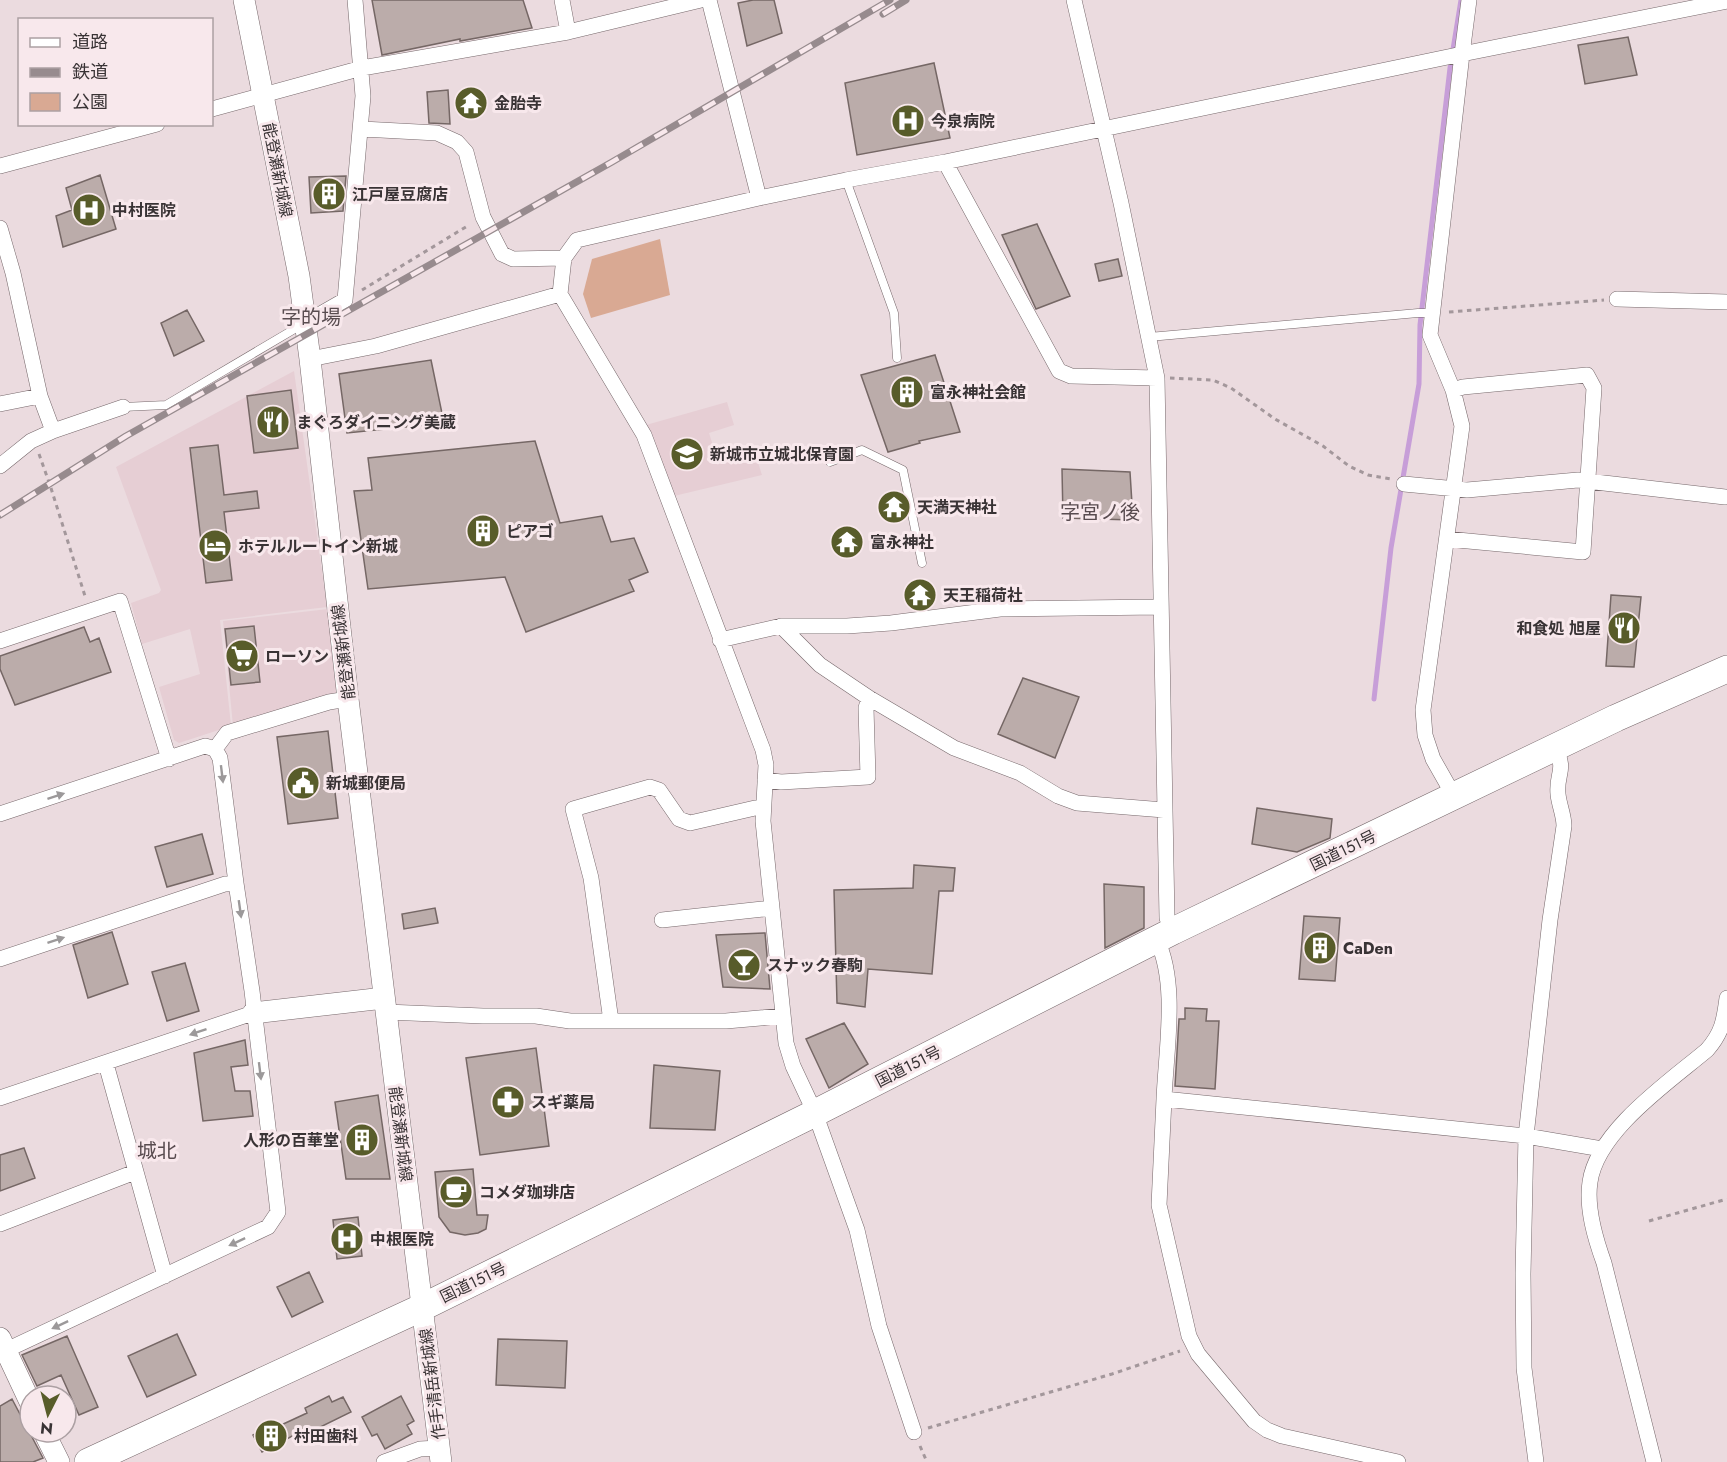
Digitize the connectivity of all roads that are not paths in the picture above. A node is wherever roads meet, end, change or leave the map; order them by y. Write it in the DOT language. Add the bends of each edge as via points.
graph roads {
  1 [pos="244,0"];
  2 [pos="355,0"];
  3 [pos="562,0"];
  4 [pos="701,0"];
  5 [pos="709,0"];
  6 [pos="1074,0"];
  7 [pos="1469,0"];
  8 [pos="1727,1"];
  9 [pos="568,32"];
  10 [pos="1455,55"];
  11 [pos="362,69"];
  12 [pos="263,93"];
  13 [pos="213,108"];
  14 [pos="150,126"];
  15 [pos="1104,127"];
  16 [pos="362,129"];
  17 [pos="945,162"];
  18 [pos="0,166"];
  19 [pos="846,180"];
  20 [pos="759,198"];
  21 [pos="0,228"];
  22 [pos="564,258"];
  23 [pos="7,274"];
  24 [pos="560,294"];
  25 [pos="1617,299"];
  26 [pos="1727,302"];
  27 [pos="1425,313"];
  28 [pos="305,323"];
  29 [pos="1149,338"];
  30 [pos="897,358"];
  31 [pos="310,359"];
  32 [pos="1157,378"];
  33 [pos="1453,390"];
  34 [pos="40,396"];
  35 [pos="0,404"];
  36 [pos="123,407"];
  37 [pos="53,431"];
  38 [pos="830,462"];
  39 [pos="0,466"];
  40 [pos="1587,480"];
  41 [pos="1400,483"];
  42 [pos="1454,489"];
  43 [pos="1725,497"];
  44 [pos="1447,539"];
  45 [pos="922,563"];
  46 [pos="1160,607"];
  47 [pos="781,626"];
  48 [pos="720,640"];
  49 [pos="0,641"];
  50 [pos="1727,669"];
  51 [pos="869,698"];
  52 [pos="348,699"];
  53 [pos="1555,747"];
  54 [pos="215,749"];
  55 [pos="169,759"];
  56 [pos="765,780"];
  57 [pos="1454,796"];
  58 [pos="763,808"];
  59 [pos="1164,810"];
  60 [pos="0,814"];
  61 [pos="236,883"];
  62 [pos="772,908"];
  63 [pos="662,920"];
  64 [pos="1165,936"];
  65 [pos="0,959"];
  66 [pos="1727,998"];
  67 [pos="385,1005"];
  68 [pos="253,1013"];
  69 [pos="782,1016"];
  70 [pos="611,1022"];
  71 [pos="106,1064"];
  72 [pos="0,1098"];
  73 [pos="1164,1099"];
  74 [pos="815,1113"];
  75 [pos="1526,1136"];
  76 [pos="1602,1149"];
  77 [pos="135,1172"];
  78 [pos="0,1224"];
  79 [pos="165,1276"];
  80 [pos="423,1307"];
  81 [pos="2,1347"];
  82 [pos="21,1384"];
  83 [pos="914,1432"];
  84 [pos="50,1444"];
  85 [pos="440,1455"];
  86 [pos="59,1462"];
  87 [pos="88,1462"];
  88 [pos="384,1462"];
  89 [pos="1398,1462"];
  90 [pos="1536,1462"];
  91 [pos="1654,1462"];
  1 -- 12 [label="main road, 能登瀬新城線"];
  2 -- 11 [label="street"];
  3 -- 9 [label="street"];
  4 -- 9 [label="street"];
  5 -- 20 [label="street"];
  6 -- 15 [label="street"];
  7 -- 10 [label="street"];
  8 -- 10 [label="street"];
  9 -- 11 [label="street"];
  10 -- 15 [label="street"];
  10 -- 27 [label="street"];
  11 -- 12 [label="street"];
  11 -- 16 [label="street"];
  12 -- 13 [label="street"];
  12 -- 28 [label="main road, 能登瀬新城線"];
  14 -- 18 [label="street"];
  15 -- 17 [label="street"];
  15 -- 29 [label="street"];
  16 -- 22 [label="street" via="437,133 457,142 466,152 483,216 502,254 513,259"];
  16 -- 28 [label="street" via="345,300"];
  17 -- 19 [label="street"];
  17 -- 32 [label="street" via="1059,371 1071,376"];
  19 -- 20 [label="street"];
  19 -- 30 [label="lane" via="894,313"];
  20 -- 22 [label="street" via="577,240"];
  21 -- 23 [label="street"];
  22 -- 24 [label="street"];
  23 -- 34 [label="street"];
  24 -- 31 [label="street" via="376,345"];
  24 -- 48 [label="street" via="644,435"];
  25 -- 26 [label="street"];
  27 -- 29 [label="lane"];
  27 -- 33 [label="street"];
  28 -- 31 [label="main road, 能登瀬新城線"];
  28 -- 36 [label="lane" via="166,405"];
  29 -- 32 [label="street"];
  31 -- 52 [label="main road, 能登瀬新城線"];
  32 -- 46 [label="street"];
  33 -- 40 [label="street" via="1587,375 1594,387"];
  33 -- 42 [label="street" via="1462,426"];
  34 -- 35 [label="street"];
  34 -- 37 [label="street"];
  36 -- 37 [label="street"];
  37 -- 39 [label="street" via="31,441"];
  38 -- 45 [label="lane" via="862,450 903,470"];
  40 -- 42 [label="street"];
  40 -- 43 [label="street"];
  40 -- 44 [label="street" via="1583,552"];
  41 -- 42 [label="street"];
  42 -- 44 [label="street"];
  44 -- 57 [label="street" via="1423,710 1430,751"];
  46 -- 47 [label="street" via="1000,609 891,623"];
  46 -- 59 [label="street"];
  47 -- 48 [label="street"];
  47 -- 51 [label="street" via="820,665"];
  48 -- 56 [label="street" via="763,750"];
  49 -- 55 [label="street" via="120,601"];
  50 -- 53 [label="highway, 国道151号"];
  51 -- 56 [label="street" via="868,777"];
  51 -- 59 [label="street" via="954,748 1020,773 1058,796 1077,802"];
  52 -- 54 [label="street" via="227,733"];
  52 -- 67 [label="main road, 能登瀬新城線"];
  53 -- 57 [label="highway, 国道151号"];
  53 -- 75 [label="street" via="1561,760 1558,794 1564,826"];
  54 -- 55 [label="street" via="205,746"];
  54 -- 61 [label="street, one-way" via="220,758"];
  60 -- 55 [label="street, one-way"];
  56 -- 58 [label="street"];
  57 -- 64 [label="highway, 国道151号"];
  58 -- 62 [label="street"];
  58 -- 70 [label="street" via="690,823 679,819 659,790 650,787 573,808 591,878"];
  59 -- 64 [label="street" via="1168,906"];
  65 -- 61 [label="street, one-way"];
  61 -- 68 [label="street, one-way"];
  62 -- 63 [label="street"];
  62 -- 69 [label="street"];
  64 -- 73 [label="street" via="1163,952 1170,986"];
  64 -- 74 [label="highway, 国道151号"];
  66 -- 76 [label="street" via="1718,1037 1627,1119"];
  67 -- 68 [label="main road"];
  67 -- 70 [label="street" via="483,1016"];
  67 -- 80 [label="main road, 能登瀬新城線"];
  68 -- 71 [label="street, one-way"];
  68 -- 79 [label="street, one-way" via="278,1212 268,1227"];
  69 -- 70 [label="street" via="726,1021"];
  69 -- 74 [label="street" via="793,1066"];
  71 -- 72 [label="street"];
  71 -- 77 [label="street"];
  73 -- 75 [label="street"];
  73 -- 89 [label="street" via="1159,1205 1193,1346 1254,1421 1267,1430"];
  74 -- 80 [label="highway, 国道151号"];
  74 -- 83 [label="street" via="857,1230 879,1326"];
  75 -- 76 [label="street"];
  75 -- 90 [label="street" via="1524,1368"];
  76 -- 91 [label="street" via="1593,1168 1590,1207"];
  77 -- 78 [label="street"];
  77 -- 79 [label="street"];
  79 -- 81 [label="street, one-way"];
  80 -- 85 [label="main road, 作手清岳新城線"];
  80 -- 87 [label="highway, 国道151号"];
  81 -- 82 [label="main road"];
  84 -- 86 [label="main road"];
  85 -- 88 [label="street" via="420,1449"];
}
